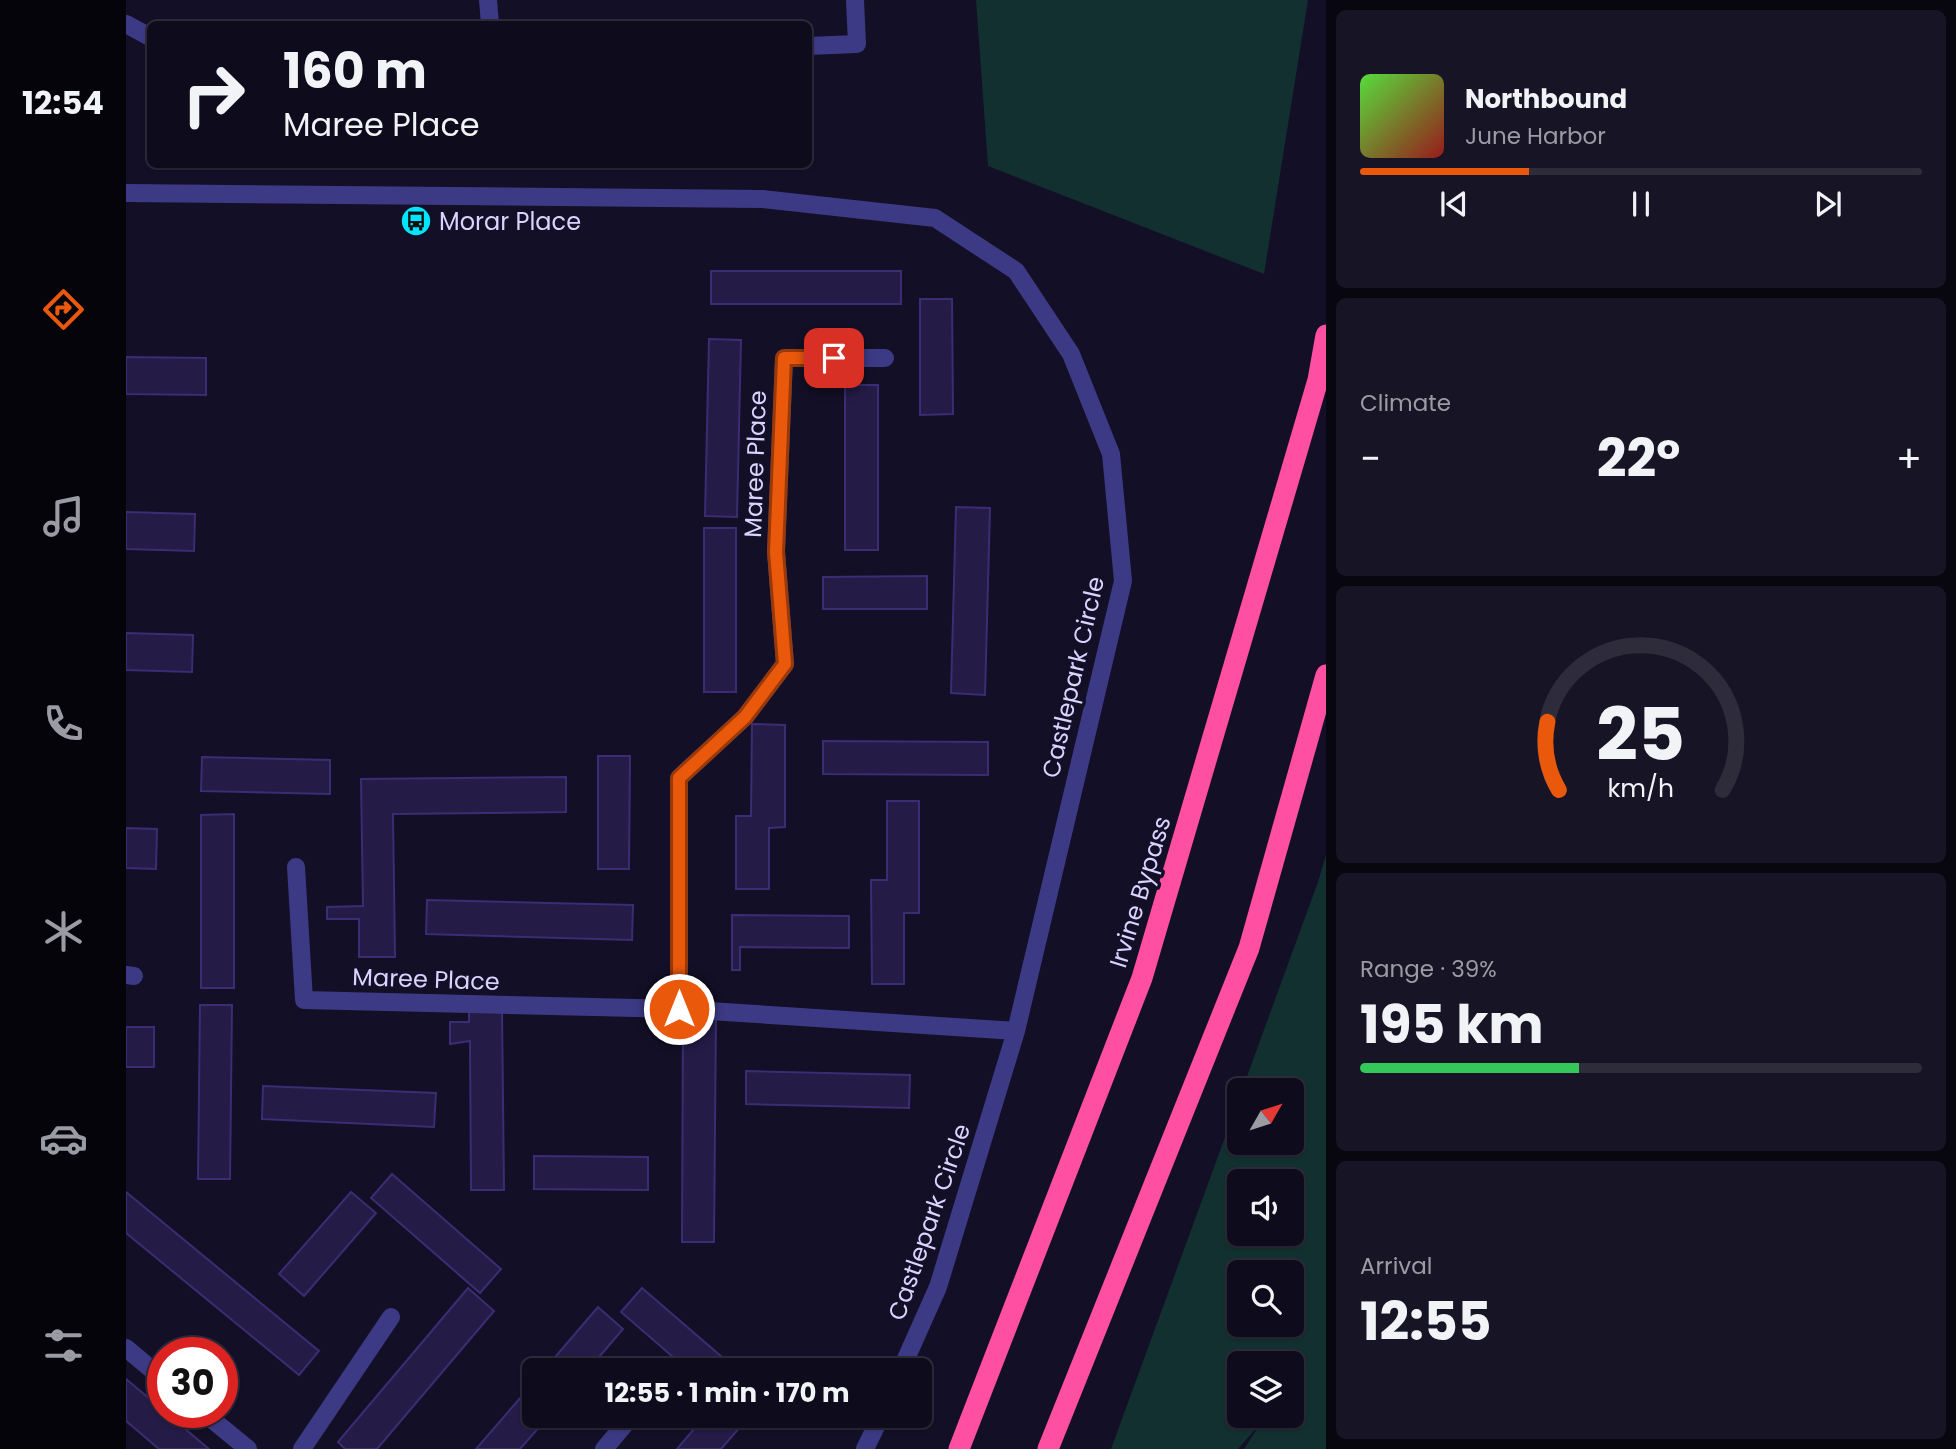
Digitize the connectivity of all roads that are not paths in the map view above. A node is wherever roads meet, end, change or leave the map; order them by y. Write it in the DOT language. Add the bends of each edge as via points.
graph roads {
  1 [pos="488,0"];
  2 [pos="855,0"];
  3 [pos="490,21"];
  4 [pos="126,24"];
  5 [pos="147,35"];
  6 [pos="812,46"];
  7 [pos="126,193"];
  8 [pos="1326,335"];
  9 [pos="885,358"];
  10 [pos="1326,675"];
  11 [pos="296,867"];
  12 [pos="679,1009"];
  13 [pos="1016,1031"];
  14 [pos="391,1317"];
  15 [pos="126,1348"];
  16 [pos="906,1358"];
  17 [pos="147,1366"];
  18 [pos="222,1428"];
  19 [pos="622,1428"];
  20 [pos="875,1428"];
  21 [pos="248,1449"];
  22 [pos="302,1449"];
  23 [pos="604,1449"];
  24 [pos="865,1449"];
  25 [pos="958,1449"];
  26 [pos="1048,1449"];
  1 -- 3 [label="street"];
  2 -- 6 [label="street" via="857,44"];
  4 -- 5 [label="street"];
  7 -- 13 [label="street, Castlepark Circle" via="762,199 935,218 1016,271 1071,354 1111,454 1123,581"];
  8 -- 25 [label="highway, Irvine Bypass" via="1318,380 1142,978"];
  9 -- 12 [label="street, Maree Place" via="784,358 776,552 785,664 745,717 679,778"];
  10 -- 26 [label="highway" via="1249,948"];
  11 -- 12 [label="street, Maree Place" via="304,1000"];
  12 -- 13 [label="street, Maree Place"];
  13 -- 16 [label="street, Castlepark Circle" via="937,1287"];
  14 -- 22 [label="street"];
  15 -- 17 [label="street"];
  18 -- 21 [label="street"];
  19 -- 23 [label="street"];
  20 -- 24 [label="street"];
}
